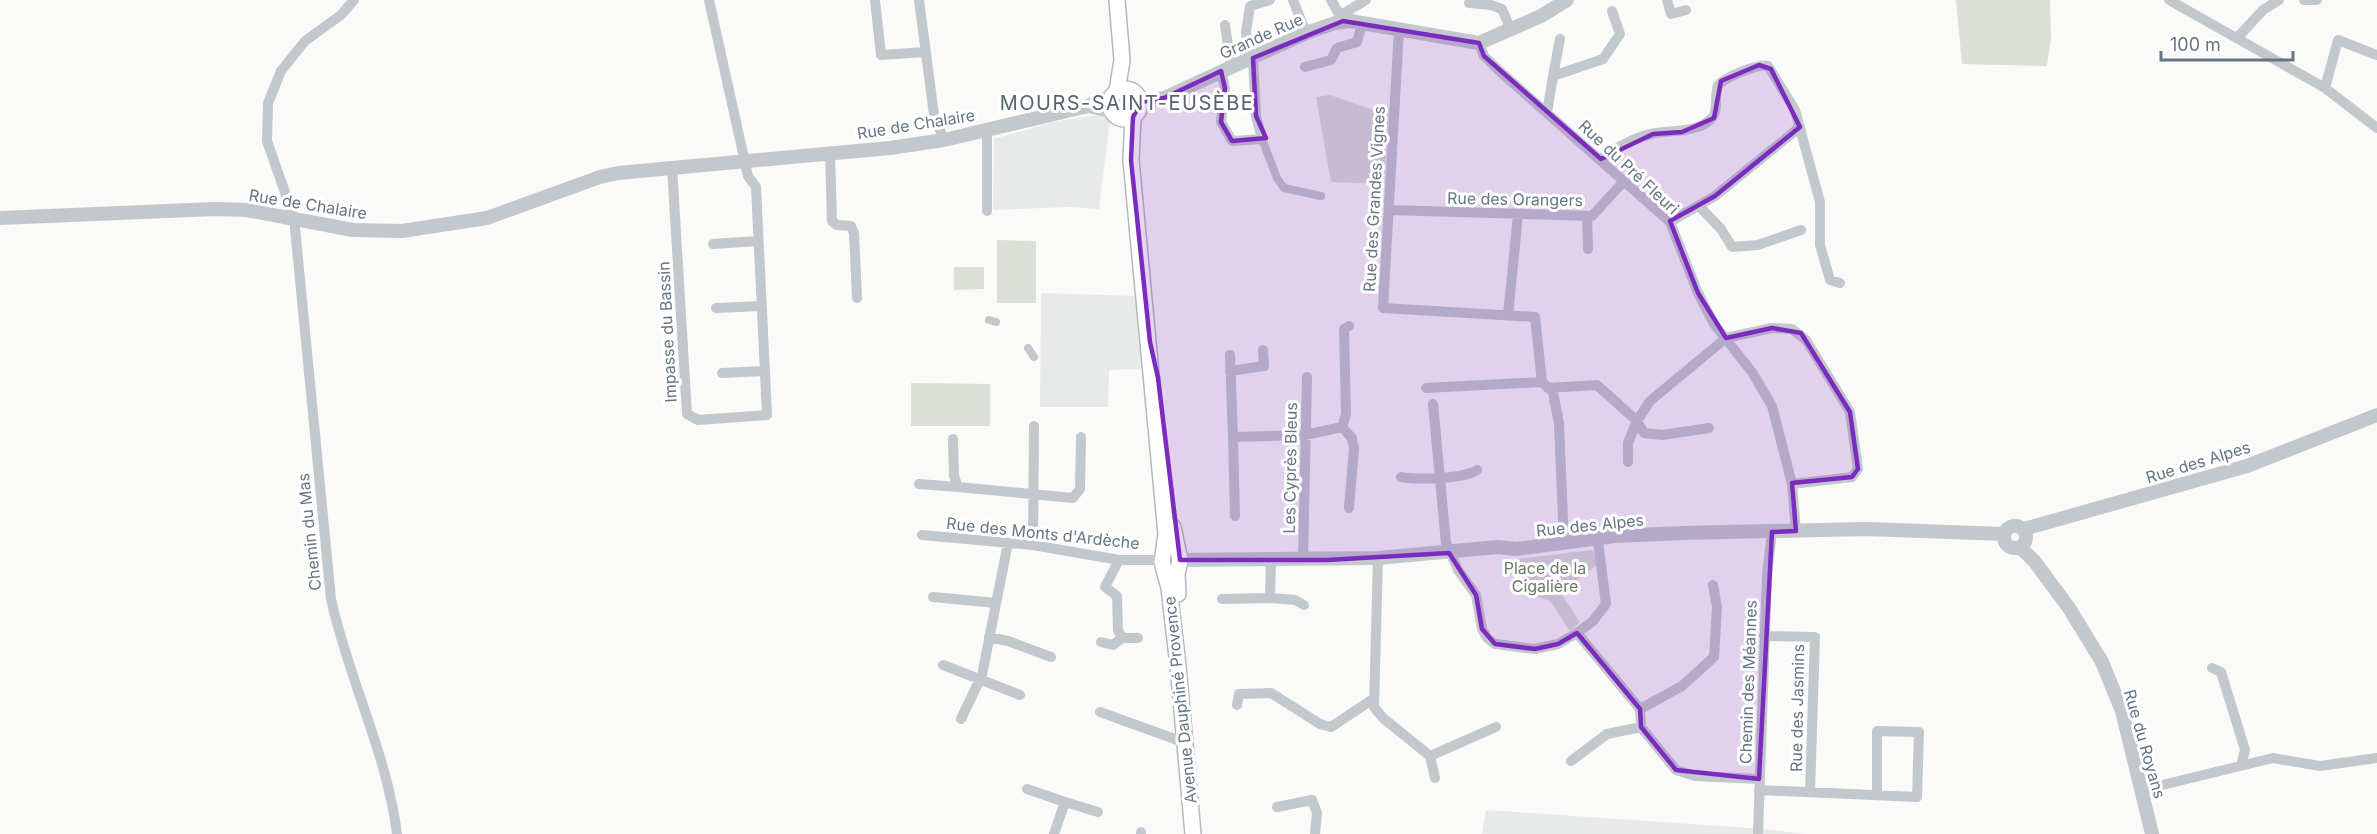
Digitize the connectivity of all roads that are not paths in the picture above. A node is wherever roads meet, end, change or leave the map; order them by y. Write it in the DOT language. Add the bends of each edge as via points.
graph roads {
  1 [pos="354,0"];
  2 [pos="709,0"];
  3 [pos="875,0"];
  4 [pos="919,0"];
  5 [pos="1117,0"];
  6 [pos="1270,0"];
  7 [pos="1293,0"];
  8 [pos="1331,0"];
  9 [pos="1366,0"];
  10 [pos="1567,0"];
  11 [pos="1667,0"];
  12 [pos="2169,0"];
  13 [pos="2279,0"];
  14 [pos="2304,0"];
  15 [pos="2317,0"];
  16 [pos="1469,3"];
  17 [pos="1686,10"];
  18 [pos="1612,11"];
  19 [pos="1342,18"];
  20 [pos="1225,24"];
  21 [pos="1362,24"];
  22 [pos="1399,30"];
  23 [pos="1512,30"];
  24 [pos="1305,33"];
  25 [pos="2238,37"];
  26 [pos="1560,39"];
  27 [pos="1479,43"];
  28 [pos="926,52"];
  29 [pos="2377,55"];
  30 [pos="1251,58"];
  31 [pos="1122,60"];
  32 [pos="1305,67"];
  33 [pos="1226,69"];
  34 [pos="1554,76"];
  35 [pos="2325,88"];
  36 [pos="1137,96"];
  37 [pos="1118,106"];
  38 [pos="1548,113"];
  39 [pos="1800,127"];
  40 [pos="2377,128"];
  41 [pos="987,129"];
  42 [pos="1262,139"];
  43 [pos="944,140"];
  44 [pos="830,153"];
  45 [pos="1601,159"];
  46 [pos="746,162"];
  47 [pos="672,167"];
  48 [pos="1624,181"];
  49 [pos="1321,196"];
  50 [pos="1700,207"];
  51 [pos="1389,210"];
  52 [pos="987,211"];
  53 [pos="1518,216"];
  54 [pos="1587,216"];
  55 [pos="0,218"];
  56 [pos="294,218"];
  57 [pos="1670,222"];
  58 [pos="1801,230"];
  59 [pos="758,241"];
  60 [pos="713,244"];
  61 [pos="1588,249"];
  62 [pos="1840,284"];
  63 [pos="857,298"];
  64 [pos="761,306"];
  65 [pos="716,308"];
  66 [pos="1508,315"];
  67 [pos="1349,326"];
  68 [pos="1726,338"];
  69 [pos="1028,348"];
  70 [pos="1263,350"];
  71 [pos="1230,356"];
  72 [pos="1034,357"];
  73 [pos="764,371"];
  74 [pos="1230,371"];
  75 [pos="722,374"];
  76 [pos="1306,377"];
  77 [pos="1545,385"];
  78 [pos="1426,388"];
  79 [pos="1433,404"];
  80 [pos="2377,415"];
  81 [pos="1637,421"];
  82 [pos="1034,426"];
  83 [pos="1342,427"];
  84 [pos="1708,428"];
  85 [pos="1305,435"];
  86 [pos="1081,437"];
  87 [pos="1233,437"];
  88 [pos="953,439"];
  89 [pos="1628,462"];
  90 [pos="1477,470"];
  91 [pos="1401,477"];
  92 [pos="1438,477"];
  93 [pos="919,484"];
  94 [pos="1792,484"];
  95 [pos="958,487"];
  96 [pos="1035,495"];
  97 [pos="1349,508"];
  98 [pos="1235,516"];
  99 [pos="2024,529"];
  100 [pos="1796,531"];
  101 [pos="1772,532"];
  102 [pos="2004,534"];
  103 [pos="922,535"];
  104 [pos="1598,541"];
  105 [pos="1008,543"];
  106 [pos="1564,544"];
  107 [pos="1033,545"];
  108 [pos="2020,547"];
  109 [pos="1449,553"];
  110 [pos="1378,558"];
  111 [pos="1119,560"];
  112 [pos="1171,560"];
  113 [pos="1270,560"];
  114 [pos="1303,560"];
  115 [pos="1713,585"];
  116 [pos="933,597"];
  117 [pos="1270,598"];
  118 [pos="1222,599"];
  119 [pos="996,603"];
  120 [pos="1304,605"];
  121 [pos="1577,633"];
  122 [pos="1764,636"];
  123 [pos="989,637"];
  124 [pos="1122,638"];
  125 [pos="1138,638"];
  126 [pos="1101,642"];
  127 [pos="1051,657"];
  128 [pos="943,664"];
  129 [pos="2212,668"];
  130 [pos="980,680"];
  131 [pos="1020,694"];
  132 [pos="1373,699"];
  133 [pos="1237,705"];
  134 [pos="1640,709"];
  135 [pos="1100,712"];
  136 [pos="961,719"];
  137 [pos="1496,727"];
  138 [pos="1641,727"];
  139 [pos="1186,743"];
  140 [pos="1430,756"];
  141 [pos="2377,758"];
  142 [pos="1571,761"];
  143 [pos="2241,765"];
  144 [pos="1435,778"];
  145 [pos="1759,784"];
  146 [pos="1027,789"];
  147 [pos="2142,790"];
  148 [pos="1810,792"];
  149 [pos="1877,795"];
  150 [pos="1065,802"];
  151 [pos="1277,807"];
  152 [pos="1098,812"];
  153 [pos="397,834"];
  154 [pos="1054,834"];
  155 [pos="1193,834"];
  156 [pos="1200,834"];
  157 [pos="1315,834"];
  158 [pos="1758,834"];
  159 [pos="2152,834"];
  1 -- 56 [label="street, Chemin du Mas" via="341,15 305,40 281,71 268,104 267,141"];
  2 -- 46 [label="street"];
  3 -- 28 [label="street" via="881,55"];
  4 -- 28 [label="street"];
  5 -- 31 [label="main road"];
  6 -- 30 [label="street" via="1250,6 1246,17"];
  7 -- 24 [label="street"];
  8 -- 19 [label="street"];
  9 -- 19 [label="street"];
  10 -- 23 [label="street"];
  11 -- 17 [label="street" via="1671,14"];
  12 -- 25 [label="street"];
  13 -- 25 [label="street" via="2263,10"];
  14 -- 15 [label="street"];
  16 -- 23 [label="street" via="1502,9"];
  18 -- 34 [label="street" via="1620,34 1603,59"];
  19 -- 21 [label="street, Grande Rue"];
  19 -- 24 [label="street, Grande Rue"];
  20 -- 33 [label="street"];
  21 -- 22 [label="street, Grande Rue"];
  21 -- 32 [label="street" via="1357,42 1337,48 1331,60"];
  22 -- 27 [label="street, Grande Rue"];
  22 -- 51 [label="street, Rue des Grandes Vignes"];
  23 -- 27 [label="street"];
  24 -- 30 [label="street, Grande Rue"];
  25 -- 35 [label="street"];
  26 -- 34 [label="street"];
  27 -- 38 [label="street, Rue du Pré Fleuri" via="1484,56"];
  28 -- 43 [label="street" via="934,115"];
  29 -- 35 [label="street" via="2338,39"];
  30 -- 33 [label="street, Grande Rue"];
  30 -- 42 [label="street"];
  31 -- 36 [label="main road"];
  31 -- 37 [label="main road"];
  33 -- 36 [label="street, Grande Rue" via="1164,98"];
  33 -- 42 [label="street" via="1221,122 1232,141"];
  34 -- 38 [label="street"];
  35 -- 40 [label="street"];
  36 -- 37 [label="main road"];
  36 -- 37 [label="main road" via="1138,112"];
  37 -- 41 [label="street, Rue de Chalaire" via="1088,106"];
  37 -- 112 [label="main road, Avenue Dauphiné Provence" via="1131,160"];
  38 -- 45 [label="street, Rue du Pré Fleuri"];
  39 -- 45 [label="street" via="1795,110 1771,69 1759,65 1722,81 1717,90 1715,114 1710,120 1682,132 1653,134"];
  39 -- 50 [label="street"];
  39 -- 62 [label="street" via="1820,202 1820,245 1830,280"];
  41 -- 43 [label="street, Rue de Chalaire"];
  41 -- 52 [label="street"];
  42 -- 49 [label="street" via="1284,188"];
  43 -- 44 [label="street, Rue de Chalaire"];
  44 -- 46 [label="street, Rue de Chalaire"];
  44 -- 63 [label="street" via="832,221 851,226 854,233"];
  45 -- 48 [label="street, Rue du Pré Fleuri"];
  46 -- 47 [label="street, Rue de Chalaire"];
  46 -- 59 [label="street" via="748,176 756,188"];
  47 -- 56 [label="street, Rue de Chalaire" via="600,177 486,218 457,224 375,231"];
  47 -- 73 [label="street, Impasse du Bassin" via="687,414 698,420 767,415"];
  48 -- 54 [label="street, Rue des Orangers" via="1592,216"];
  48 -- 57 [label="street, Rue du Pré Fleuri"];
  50 -- 57 [label="street"];
  50 -- 58 [label="street" via="1732,247 1758,245"];
  51 -- 53 [label="street, Rue des Orangers"];
  51 -- 66 [label="street, Rue des Grandes Vignes" via="1383,308"];
  53 -- 54 [label="street, Rue des Orangers"];
  53 -- 66 [label="street"];
  54 -- 61 [label="street"];
  55 -- 56 [label="street, Rue de Chalaire" via="215,208"];
  56 -- 153 [label="street, Chemin du Mas" via="331,599 340,640 381,760"];
  57 -- 68 [label="street, Rue du Pré Fleuri" via="1705,307"];
  59 -- 60 [label="street"];
  59 -- 64 [label="street"];
  64 -- 65 [label="street"];
  64 -- 73 [label="street"];
  66 -- 77 [label="street, Rue des Grandes Vignes" via="1535,317"];
  67 -- 83 [label="street" via="1344,329 1346,414"];
  68 -- 81 [label="street" via="1650,401"];
  68 -- 94 [label="street, Rue du Pré Fleuri" via="1772,406"];
  68 -- 94 [label="street" via="1772,328 1801,333 1850,412 1858,469 1852,477"];
  69 -- 72 [label="street"];
  70 -- 74 [label="street" via="1264,366"];
  71 -- 74 [label="street"];
  73 -- 75 [label="street"];
  74 -- 87 [label="street"];
  76 -- 85 [label="street, Les Cyprès Bleus"];
  77 -- 78 [label="street"];
  77 -- 81 [label="street" via="1597,384"];
  77 -- 106 [label="street, Rue des Grandes Vignes" via="1553,392 1559,424"];
  79 -- 92 [label="street"];
  80 -- 99 [label="street, Rue des Alpes" via="2247,466"];
  81 -- 84 [label="street" via="1644,433 1662,435"];
  81 -- 89 [label="street" via="1628,443"];
  82 -- 96 [label="street"];
  83 -- 85 [label="street"];
  83 -- 97 [label="street" via="1352,438 1354,449"];
  85 -- 87 [label="street"];
  85 -- 114 [label="street, Les Cyprès Bleus"];
  86 -- 96 [label="street" via="1080,489 1073,498"];
  87 -- 98 [label="street"];
  88 -- 95 [label="street"];
  90 -- 92 [label="street"];
  91 -- 92 [label="street"];
  92 -- 109 [label="street"];
  93 -- 95 [label="street"];
  94 -- 100 [label="street, Rue du Pré Fleuri"];
  95 -- 96 [label="street"];
  96 -- 107 [label="street"];
  99 -- 102 [label="street" via="2013,526"];
  99 -- 108 [label="street" via="2026,539"];
  100 -- 101 [label="street, Rue des Alpes"];
  100 -- 102 [label="street, Rue des Alpes" via="1866,529"];
  101 -- 104 [label="street, Rue des Alpes" via="1615,536"];
  101 -- 122 [label="street, Chemin des Méannes"];
  102 -- 108 [label="street" via="2008,545"];
  103 -- 105 [label="street, Rue des Monts d'Ardèche"];
  104 -- 106 [label="street, Rue des Alpes"];
  104 -- 121 [label="street" via="1606,604"];
  105 -- 107 [label="street, Rue des Monts d'Ardèche"];
  105 -- 119 [label="street"];
  106 -- 109 [label="street, Rue des Alpes"];
  107 -- 111 [label="street, Rue des Monts d'Ardèche"];
  108 -- 147 [label="street, Rue du Royans" via="2069,608 2102,662 2122,711"];
  109 -- 110 [label="street, Rue des Alpes"];
  109 -- 121 [label="street" via="1476,596 1482,629 1495,645 1535,650 1558,644"];
  110 -- 114 [label="street, Rue des Alpes"];
  110 -- 132 [label="street"];
  111 -- 112 [label="street, Rue des Monts d'Ardèche"];
  111 -- 124 [label="street" via="1105,587 1116,596"];
  112 -- 113 [label="street, Rue des Alpes"];
  112 -- 139 [label="main road, Avenue Dauphiné Provence"];
  112 -- 156 [label="main road, Avenue Dauphiné Provence" via="1177,587"];
  113 -- 114 [label="street, Rue des Alpes"];
  113 -- 117 [label="street"];
  115 -- 134 [label="street" via="1717,607 1714,657 1682,686"];
  116 -- 119 [label="street"];
  117 -- 118 [label="street"];
  117 -- 120 [label="street" via="1295,600"];
  119 -- 123 [label="street"];
  121 -- 134 [label="street"];
  122 -- 145 [label="street, Chemin des Méannes"];
  122 -- 148 [label="street, Rue des Jasmins" via="1815,637"];
  123 -- 127 [label="street"];
  123 -- 130 [label="street"];
  124 -- 125 [label="street"];
  124 -- 126 [label="street" via="1113,645"];
  128 -- 130 [label="street"];
  129 -- 143 [label="street" via="2221,672 2245,750"];
  130 -- 131 [label="street"];
  130 -- 136 [label="street"];
  132 -- 133 [label="street" via="1331,727 1271,693 1239,694"];
  132 -- 140 [label="street" via="1383,718"];
  134 -- 138 [label="street"];
  135 -- 139 [label="street"];
  137 -- 140 [label="street"];
  138 -- 142 [label="street" via="1607,734"];
  138 -- 145 [label="street" via="1676,770 1684,774"];
  139 -- 155 [label="main road, Avenue Dauphiné Provence"];
  140 -- 144 [label="street"];
  141 -- 143 [label="street" via="2320,766 2273,758"];
  143 -- 147 [label="street"];
  145 -- 148 [label="street"];
  145 -- 158 [label="street, Chemin des Méannes"];
  146 -- 150 [label="street"];
  147 -- 159 [label="street, Rue du Royans"];
  148 -- 149 [label="street"];
  149 -- 149 [label="street" via="1917,797 1919,732 1877,731"];
  150 -- 152 [label="street"];
  150 -- 154 [label="street"];
  151 -- 157 [label="street" via="1312,800 1317,813"];
}
